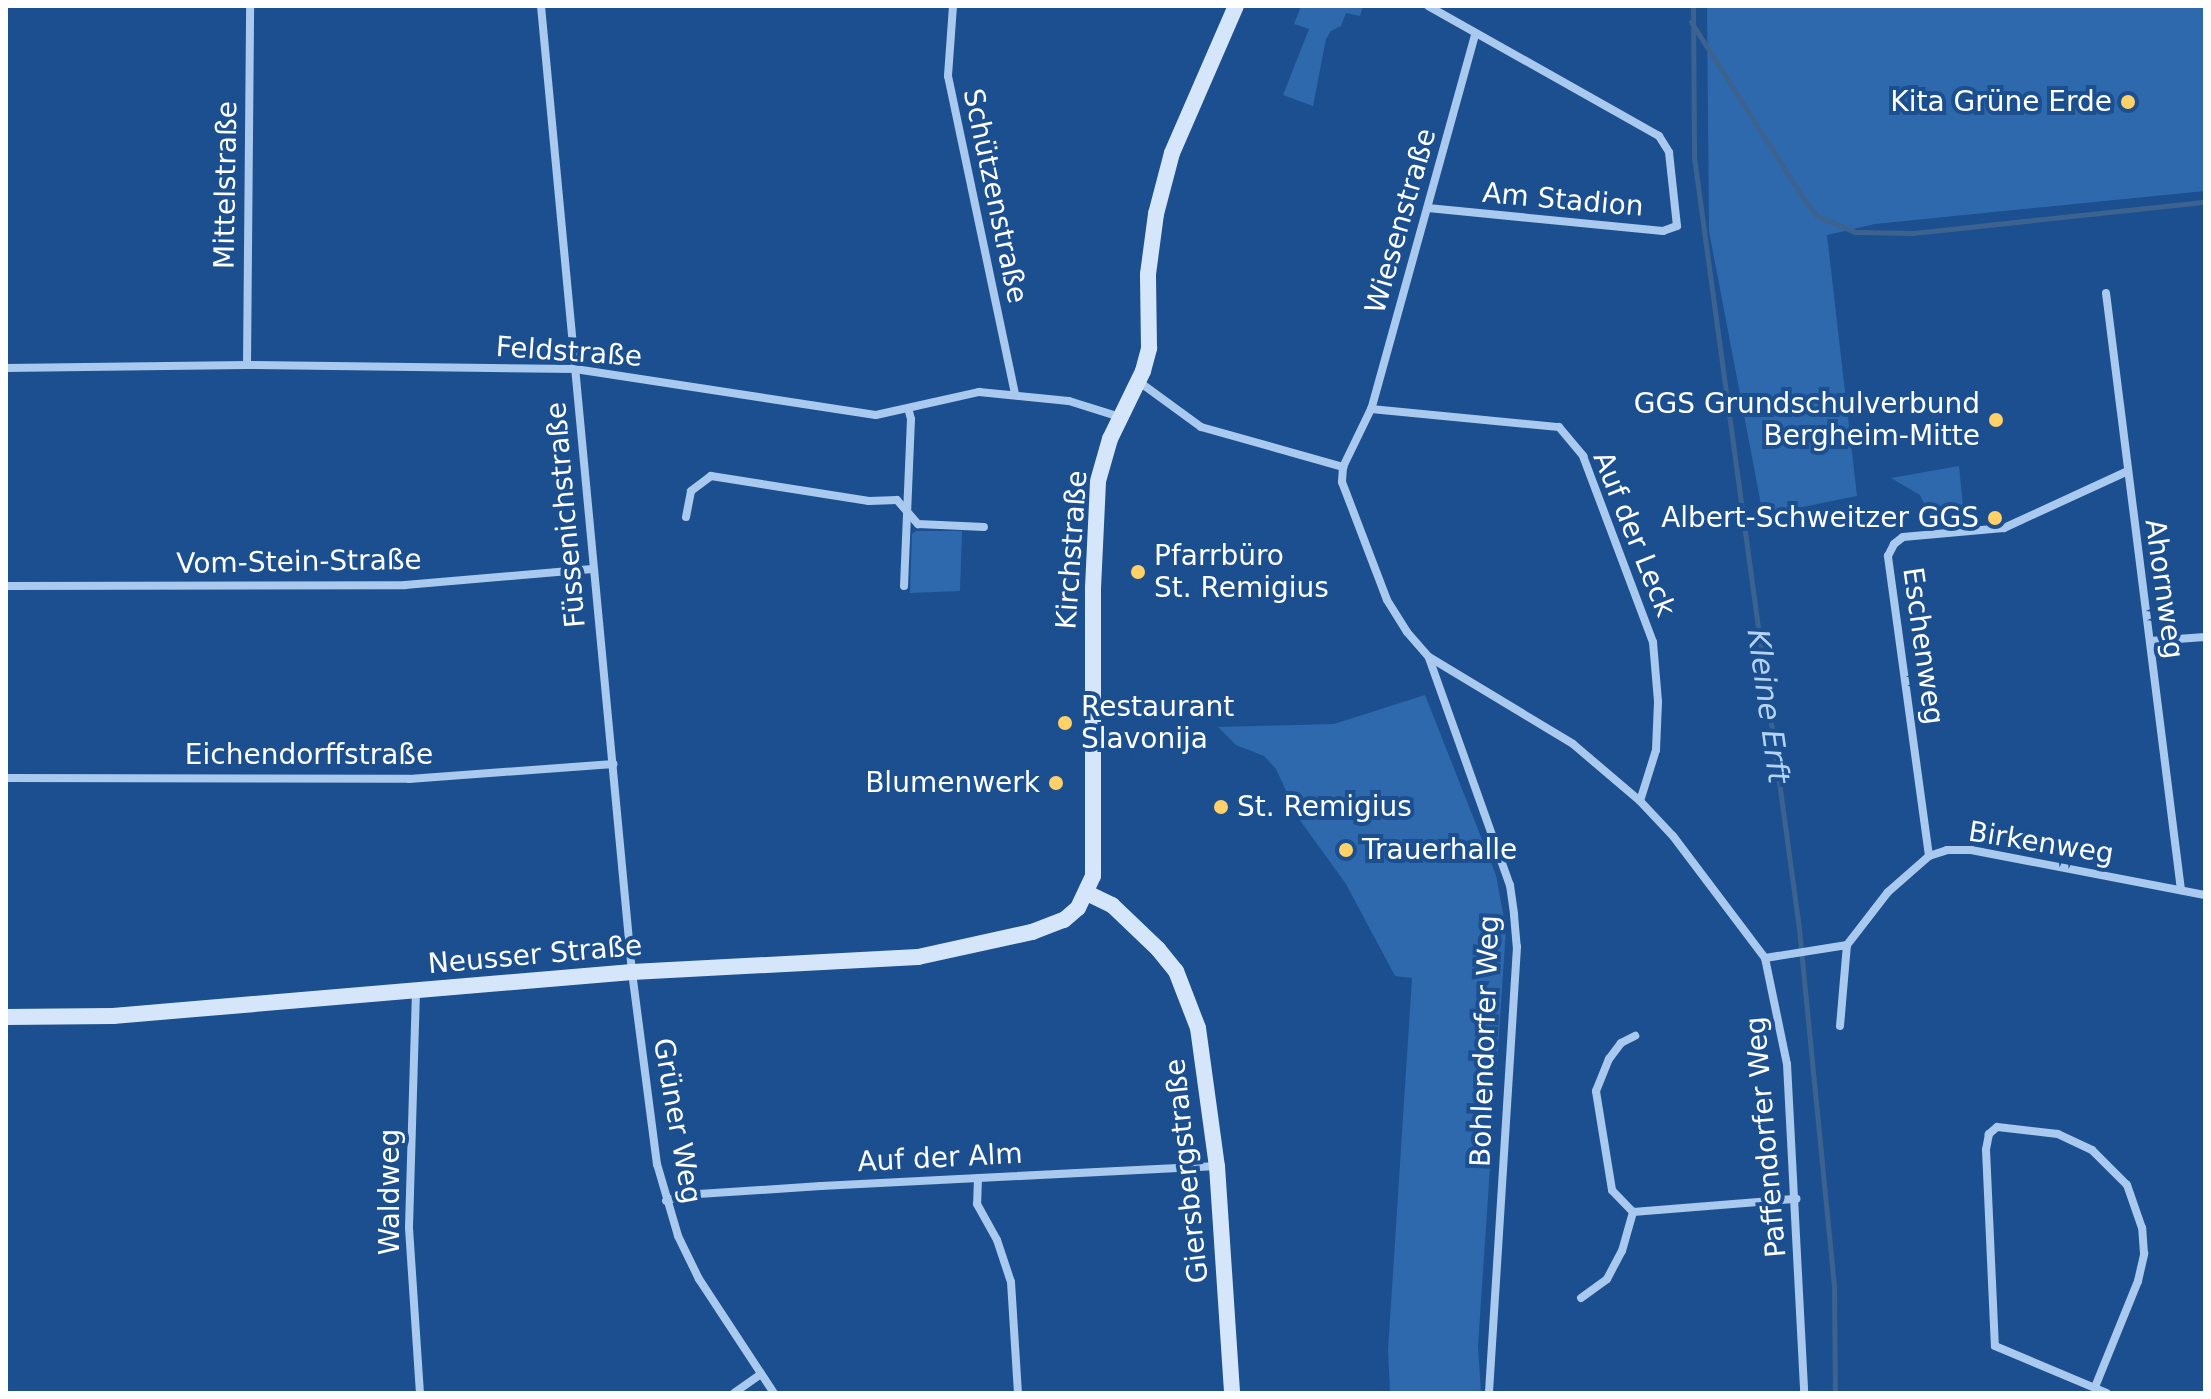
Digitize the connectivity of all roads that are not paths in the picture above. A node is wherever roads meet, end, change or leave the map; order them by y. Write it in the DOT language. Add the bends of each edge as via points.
graph roads {
  1 [pos="250,6"];
  2 [pos="541,6"];
  3 [pos="953,6"];
  4 [pos="1236,6"];
  5 [pos="1428,6"];
  6 [pos="1475,35"];
  7 [pos="1428,208"];
  8 [pos="2106,293"];
  9 [pos="247,365"];
  10 [pos="6,368"];
  11 [pos="575,369"];
  12 [pos="1138,381"];
  13 [pos="1015,393"];
  14 [pos="908,408"];
  15 [pos="1371,409"];
  16 [pos="1120,417"];
  17 [pos="1343,467"];
  18 [pos="2126,472"];
  19 [pos="907,515"];
  20 [pos="686,517"];
  21 [pos="984,527"];
  22 [pos="592,569"];
  23 [pos="6,586"];
  24 [pos="904,586"];
  25 [pos="2205,637"];
  26 [pos="2150,641"];
  27 [pos="1429,657"];
  28 [pos="613,764"];
  29 [pos="6,778"];
  30 [pos="1640,801"];
  31 [pos="1929,856"];
  32 [pos="2181,890"];
  33 [pos="1087,893"];
  34 [pos="2205,895"];
  35 [pos="1847,945"];
  36 [pos="1765,958"];
  37 [pos="632,972"];
  38 [pos="416,991"];
  39 [pos="6,1017"];
  40 [pos="1840,1026"];
  41 [pos="1635,1036"];
  42 [pos="1217,1166"];
  43 [pos="978,1178"];
  44 [pos="1796,1199"];
  45 [pos="666,1201"];
  46 [pos="1633,1212"];
  47 [pos="1581,1298"];
  48 [pos="761,1374"];
  49 [pos="2095,1387"];
  50 [pos="420,1393"];
  51 [pos="734,1393"];
  52 [pos="774,1393"];
  53 [pos="1018,1393"];
  54 [pos="1232,1393"];
  55 [pos="1489,1393"];
  56 [pos="1804,1393"];
  57 [pos="2107,1393"];
  1 -- 9 [label="street, Mittelstraße"];
  2 -- 11 [label="street, Füssenichstraße"];
  3 -- 13 [label="street, Schützenstraße" via="948,76"];
  4 -- 12 [label="main road, Kirchstraße" via="1172,153 1156,214 1148,274 1149,348"];
  5 -- 6 [label="street"];
  6 -- 7 [label="street, Wiesenstraße"];
  6 -- 7 [label="street, Am Stadion" via="1659,136 1669,152 1677,226 1663,231"];
  7 -- 15 [label="street, Wiesenstraße"];
  8 -- 18 [label="street, Ahornweg"];
  9 -- 10 [label="street, Feldstraße"];
  9 -- 11 [label="street, Feldstraße"];
  11 -- 14 [label="street, Feldstraße" via="876,415"];
  11 -- 22 [label="street, Füssenichstraße"];
  12 -- 16 [label="main road, Kirchstraße"];
  12 -- 17 [label="street" via="1201,427"];
  13 -- 14 [label="street, Feldstraße" via="979,392"];
  13 -- 16 [label="street, Feldstraße" via="1069,401"];
  14 -- 19 [label="street"];
  15 -- 17 [label="street, Wiesenstraße"];
  15 -- 30 [label="street, Auf der Leck" via="1559,427 1583,456 1653,642 1656,750"];
  16 -- 33 [label="main road, Kirchstraße" via="1098,481 1093,876"];
  17 -- 27 [label="street, Paffendorfer Weg" via="1348,502 1387,600"];
  18 -- 26 [label="street, Ahornweg"];
  18 -- 31 [label="street, Eschenweg" via="2004,528 1903,537 1894,544 1888,556"];
  19 -- 20 [label="street" via="897,500 869,501 711,476 691,491"];
  19 -- 21 [label="street" via="918,524"];
  19 -- 24 [label="street"];
  22 -- 23 [label="street, Vom-Stein-Straße" via="405,585"];
  22 -- 28 [label="street, Füssenichstraße"];
  25 -- 26 [label="street"];
  26 -- 32 [label="street, Ahornweg"];
  27 -- 30 [label="street, Paffendorfer Weg" via="1573,744"];
  27 -- 55 [label="street, Bohlendorfer Weg" via="1510,885 1517,947"];
  28 -- 29 [label="street, Eichendorffstraße" via="409,779"];
  28 -- 37 [label="street, Füssenichstraße"];
  30 -- 36 [label="street, Paffendorfer Weg" via="1673,836"];
  31 -- 32 [label="street, Birkenweg" via="1971,850"];
  31 -- 35 [label="street, Birkenweg" via="1888,892"];
  32 -- 34 [label="street, Birkenweg"];
  33 -- 37 [label="main road, Neusser Straße" via="1064,920 918,957"];
  33 -- 42 [label="main road, Giersbergstraße" via="1112,905 1176,971 1198,1028"];
  35 -- 36 [label="street"];
  35 -- 40 [label="street"];
  36 -- 44 [label="street, Paffendorfer Weg" via="1787,1064"];
  37 -- 38 [label="main road, Neusser Straße"];
  37 -- 45 [label="street, Grüner Weg"];
  38 -- 39 [label="main road, Neusser Straße" via="113,1016"];
  38 -- 50 [label="street, Waldweg" via="409,1228"];
  41 -- 46 [label="street" via="1621,1043 1609,1059 1596,1091 1612,1190"];
  42 -- 43 [label="street, Auf der Alm"];
  42 -- 54 [label="main road, Giersbergstraße"];
  43 -- 45 [label="street, Auf der Alm" via="683,1195"];
  43 -- 53 [label="street" via="977,1204 1011,1282"];
  44 -- 46 [label="street"];
  44 -- 56 [label="street, Paffendorfer Weg"];
  45 -- 48 [label="street, Grüner Weg" via="699,1279"];
  46 -- 47 [label="street" via="1607,1279"];
  48 -- 51 [label="street"];
  48 -- 52 [label="street, Grüner Weg"];
  49 -- 49 [label="street" via="1995,1346 1986,1150 1989,1134 1997,1127 2058,1134 2092,1150 2127,1185 2142,1228 2144,1254"];
  49 -- 57 [label="street"];
}
